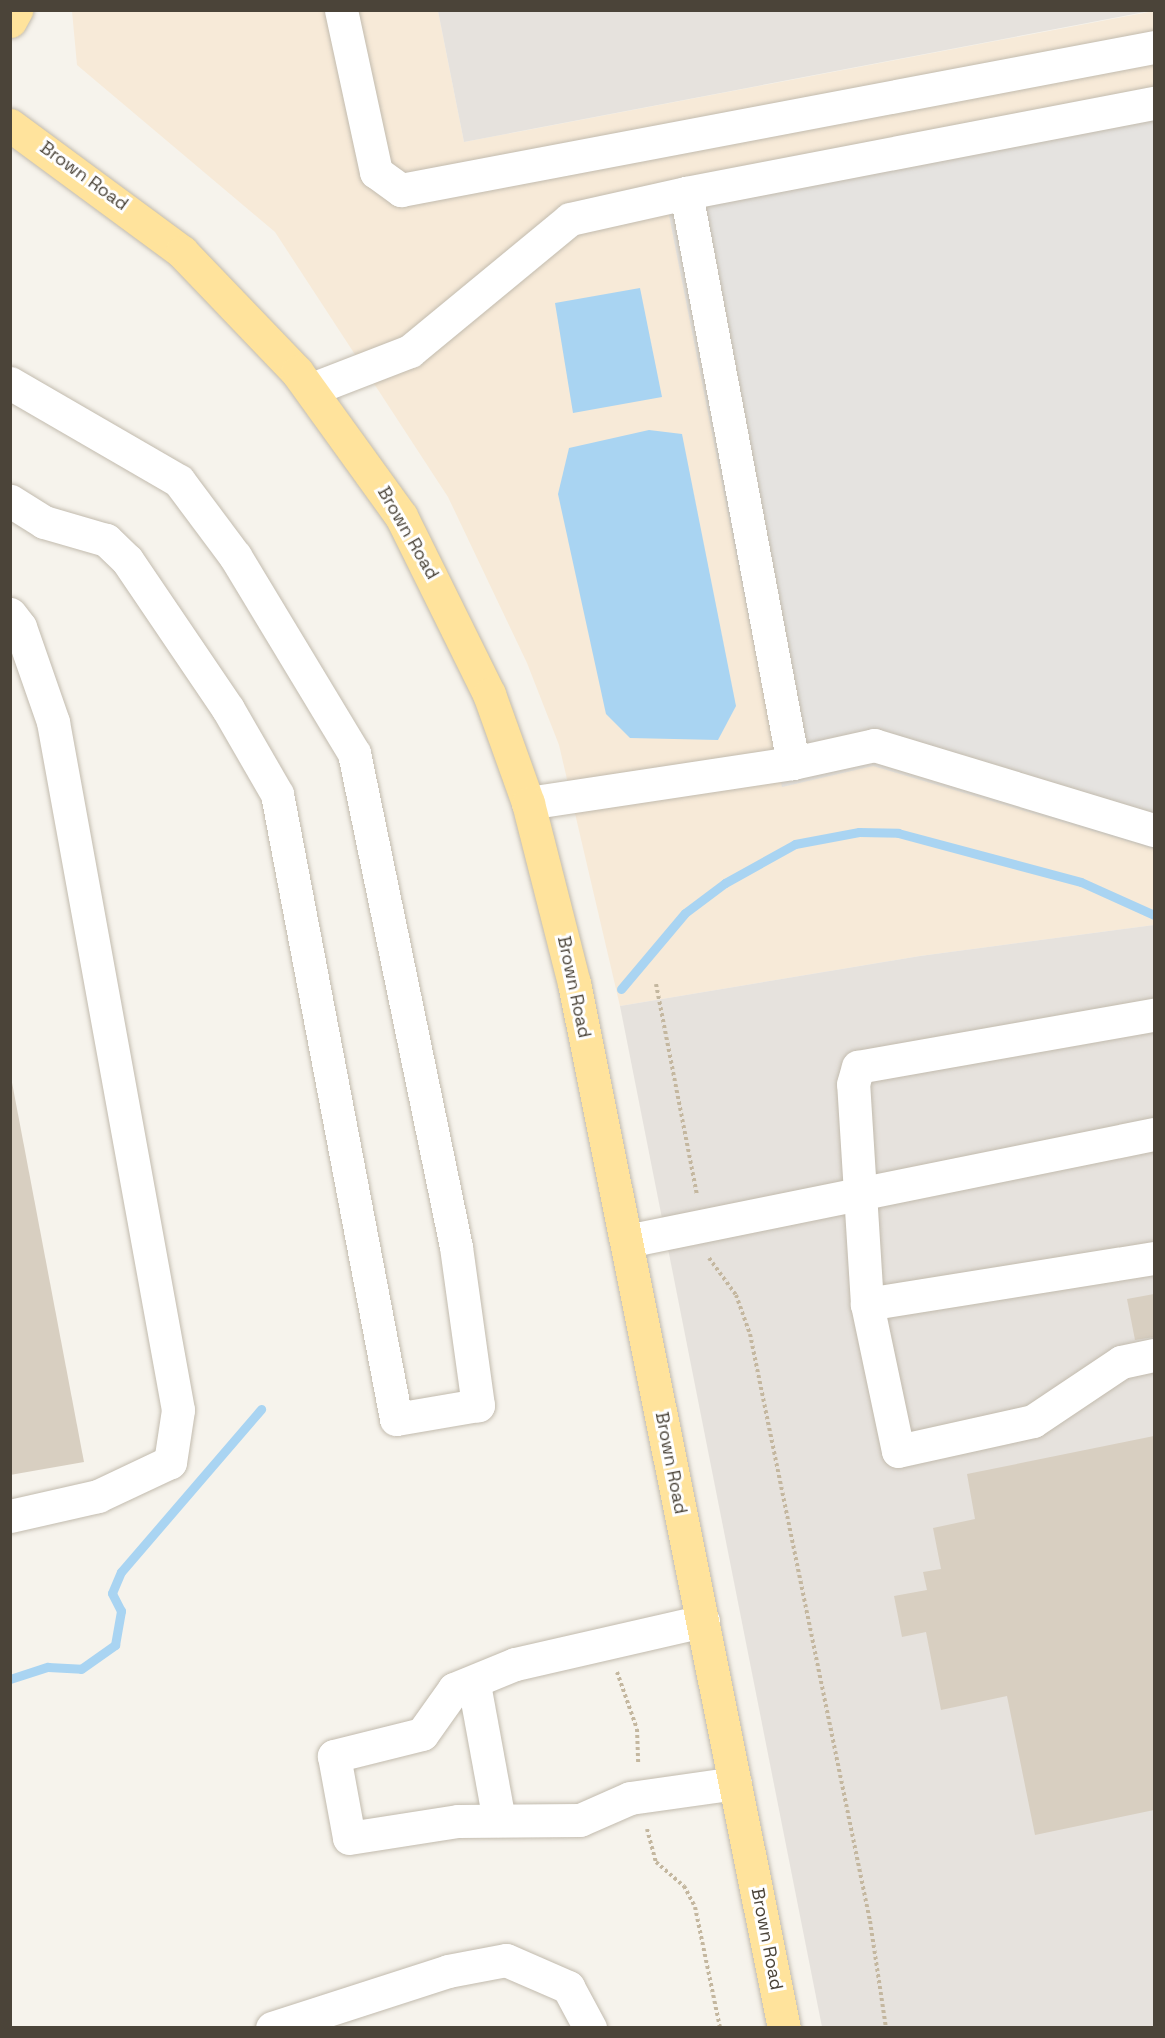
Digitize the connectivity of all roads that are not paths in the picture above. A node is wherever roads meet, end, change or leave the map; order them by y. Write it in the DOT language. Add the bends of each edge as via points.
graph roads {
  1 [pos="16,10"];
  2 [pos="341,10"];
  3 [pos="10,21"];
  4 [pos="1155,46"];
  5 [pos="1155,104"];
  6 [pos="10,125"];
  7 [pos="686,193"];
  8 [pos="10,382"];
  9 [pos="312,389"];
  10 [pos="10,501"];
  11 [pos="10,614"];
  12 [pos="793,763"];
  13 [pos="528,803"];
  14 [pos="1155,830"];
  15 [pos="1155,1016"];
  16 [pos="1155,1134"];
  17 [pos="863,1193"];
  18 [pos="627,1241"];
  19 [pos="1155,1257"];
  20 [pos="867,1304"];
  21 [pos="1155,1355"];
  22 [pos="10,1516"];
  23 [pos="703,1621"];
  24 [pos="474,1684"];
  25 [pos="735,1783"];
  26 [pos="499,1820"];
  27 [pos="272,2028"];
  28 [pos="590,2028"];
  29 [pos="784,2028"];
  1 -- 3 [label="main road"];
  2 -- 4 [label="lane" via="376,172 400,190"];
  5 -- 7 [label="lane"];
  6 -- 9 [label="main road, Brown Road" via="182,252"];
  7 -- 9 [label="lane" via="570,219 410,351"];
  7 -- 12 [label="lane"];
  8 -- 10 [label="lane" via="179,481 235,556 354,753 456,1247 478,1405 396,1419 277,794 228,709 127,560 106,540 44,522"];
  9 -- 13 [label="main road, Brown Road" via="384,490 447,600 489,693"];
  11 -- 22 [label="lane" via="20,627 53,722 178,1410 170,1462 98,1496"];
  12 -- 13 [label="lane"];
  12 -- 14 [label="lane" via="874,745"];
  13 -- 18 [label="main road, Brown Road" via="564,939"];
  15 -- 17 [label="lane" via="858,1067 853,1084"];
  16 -- 17 [label="lane"];
  17 -- 18 [label="lane"];
  17 -- 20 [label="lane"];
  18 -- 23 [label="main road, Brown Road"];
  19 -- 20 [label="lane"];
  20 -- 21 [label="lane" via="898,1451 1033,1421 1121,1362"];
  23 -- 24 [label="lane" via="515,1664"];
  23 -- 25 [label="main road, Brown Road"];
  24 -- 26 [label="lane"];
  24 -- 26 [label="lane" via="454,1689 422,1734 334,1756 349,1838 458,1821"];
  25 -- 26 [label="lane" via="630,1798 580,1820"];
  25 -- 29 [label="main road, Brown Road"];
  27 -- 28 [label="lane" via="448,1971 506,1960 568,1987"];
}
